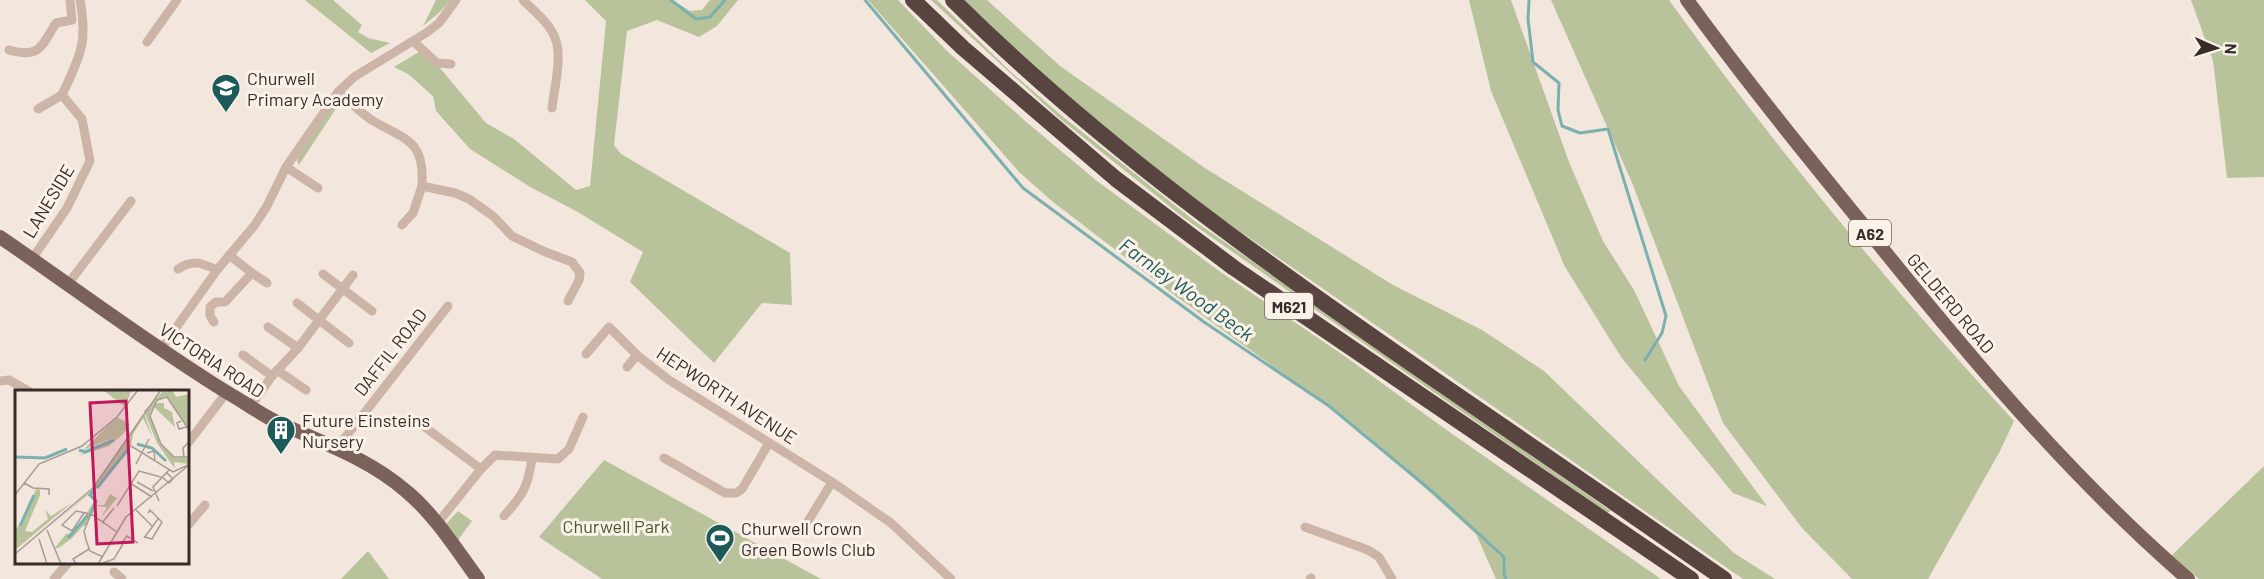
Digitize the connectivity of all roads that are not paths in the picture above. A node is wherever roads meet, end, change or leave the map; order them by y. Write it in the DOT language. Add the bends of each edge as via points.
graph roads {
  1 [pos="70,0"];
  2 [pos="80,0"];
  3 [pos="177,0"];
  4 [pos="456,0"];
  5 [pos="523,0"];
  6 [pos="913,0"];
  7 [pos="952,0"];
  8 [pos="1687,0"];
  9 [pos="413,41"];
  10 [pos="147,42"];
  11 [pos="9,50"];
  12 [pos="451,64"];
  13 [pos="338,92"];
  14 [pos="62,95"];
  15 [pos="552,108"];
  16 [pos="38,109"];
  17 [pos="286,167"];
  18 [pos="422,186"];
  19 [pos="318,188"];
  20 [pos="131,201"];
  21 [pos="402,225"];
  22 [pos="0,237"];
  23 [pos="229,255"];
  24 [pos="32,259"];
  25 [pos="178,269"];
  26 [pos="217,270"];
  27 [pos="252,273"];
  28 [pos="323,274"];
  29 [pos="353,275"];
  30 [pos="267,283"];
  31 [pos="68,284"];
  32 [pos="343,289"];
  33 [pos="568,301"];
  34 [pos="297,303"];
  35 [pos="447,306"];
  36 [pos="372,311"];
  37 [pos="320,320"];
  38 [pos="214,322"];
  39 [pos="268,327"];
  40 [pos="350,343"];
  41 [pos="298,348"];
  42 [pos="161,349"];
  43 [pos="586,354"];
  44 [pos="243,355"];
  45 [pos="637,355"];
  46 [pos="627,367"];
  47 [pos="274,374"];
  48 [pos="0,381"];
  49 [pos="26,390"];
  50 [pos="306,390"];
  51 [pos="227,392"];
  52 [pos="251,406"];
  53 [pos="583,417"];
  54 [pos="422,425"];
  55 [pos="189,442"];
  56 [pos="769,443"];
  57 [pos="338,448"];
  58 [pos="532,458"];
  59 [pos="664,458"];
  60 [pos="481,469"];
  61 [pos="831,482"];
  62 [pos="205,505"];
  63 [pos="504,516"];
  64 [pos="189,522"];
  65 [pos="807,523"];
  66 [pos="437,524"];
  67 [pos="1305,527"];
  68 [pos="67,564"];
  69 [pos="114,572"];
  70 [pos="54,579"];
  71 [pos="122,579"];
  72 [pos="478,579"];
  73 [pos="951,579"];
  74 [pos="1392,579"];
  75 [pos="1691,579"];
  76 [pos="1724,579"];
  77 [pos="2188,579"];
  1 -- 11 [label="street" via="72,20 56,23 38,51"];
  2 -- 14 [label="street" via="84,25 82,52"];
  3 -- 10 [label="street"];
  4 -- 9 [label="street" via="439,23"];
  5 -- 15 [label="street" via="556,40"];
  6 -- 75 [label="highway, M621" via="1089,156 1234,268"];
  7 -- 76 [label="highway, M621" via="1053,94 1212,223"];
  8 -- 77 [label="main road, GELDERD ROAD / A62" via="1758,96 1951,333 2114,512"];
  9 -- 12 [label="street" via="437,63"];
  9 -- 13 [label="street" via="354,77"];
  13 -- 17 [label="street"];
  13 -- 18 [label="street" via="368,117 414,145 423,167"];
  14 -- 16 [label="street"];
  14 -- 24 [label="street, LANESIDE" via="82,119 90,161 67,208"];
  17 -- 19 [label="street"];
  17 -- 23 [label="street" via="267,206"];
  18 -- 21 [label="street" via="413,213"];
  18 -- 33 [label="street" via="469,198 512,236 572,261 580,273"];
  20 -- 31 [label="street"];
  22 -- 24 [label="main road, VICTORIA ROAD"];
  23 -- 26 [label="street"];
  23 -- 27 [label="street"];
  24 -- 31 [label="main road, VICTORIA ROAD"];
  25 -- 26 [label="street" via="198,262"];
  26 -- 42 [label="street"];
  27 -- 30 [label="street"];
  27 -- 38 [label="street" via="225,302 210,307"];
  28 -- 32 [label="street"];
  29 -- 32 [label="street"];
  31 -- 42 [label="main road, VICTORIA ROAD"];
  32 -- 36 [label="street"];
  32 -- 37 [label="street"];
  34 -- 37 [label="street"];
  35 -- 57 [label="street, DAFFIL ROAD"];
  37 -- 40 [label="street"];
  37 -- 41 [label="street"];
  39 -- 41 [label="street"];
  41 -- 47 [label="street"];
  42 -- 51 [label="main road, VICTORIA ROAD"];
  43 -- 45 [label="street, HEPWORTH AVENUE" via="609,327"];
  44 -- 47 [label="street"];
  45 -- 46 [label="street"];
  45 -- 56 [label="street, HEPWORTH AVENUE" via="669,380"];
  47 -- 50 [label="street"];
  47 -- 52 [label="street"];
  48 -- 49 [label="street" via="9,380"];
  51 -- 52 [label="main road, VICTORIA ROAD"];
  51 -- 55 [label="street"];
  52 -- 57 [label="main road, VICTORIA ROAD" via="273,420"];
  53 -- 58 [label="street" via="564,455 558,459"];
  54 -- 60 [label="street"];
  56 -- 59 [label="street" via="742,489 731,494"];
  56 -- 61 [label="street, HEPWORTH AVENUE"];
  57 -- 66 [label="main road, VICTORIA ROAD" via="375,468 407,492"];
  58 -- 60 [label="street" via="495,455"];
  58 -- 63 [label="street" via="527,487"];
  60 -- 66 [label="street"];
  61 -- 65 [label="street"];
  61 -- 73 [label="street, HEPWORTH AVENUE" via="891,523"];
  62 -- 64 [label="street"];
  66 -- 72 [label="main road, VICTORIA ROAD"];
  67 -- 74 [label="street" via="1368,550 1378,557"];
  68 -- 70 [label="street"];
  69 -- 71 [label="street"];
}
